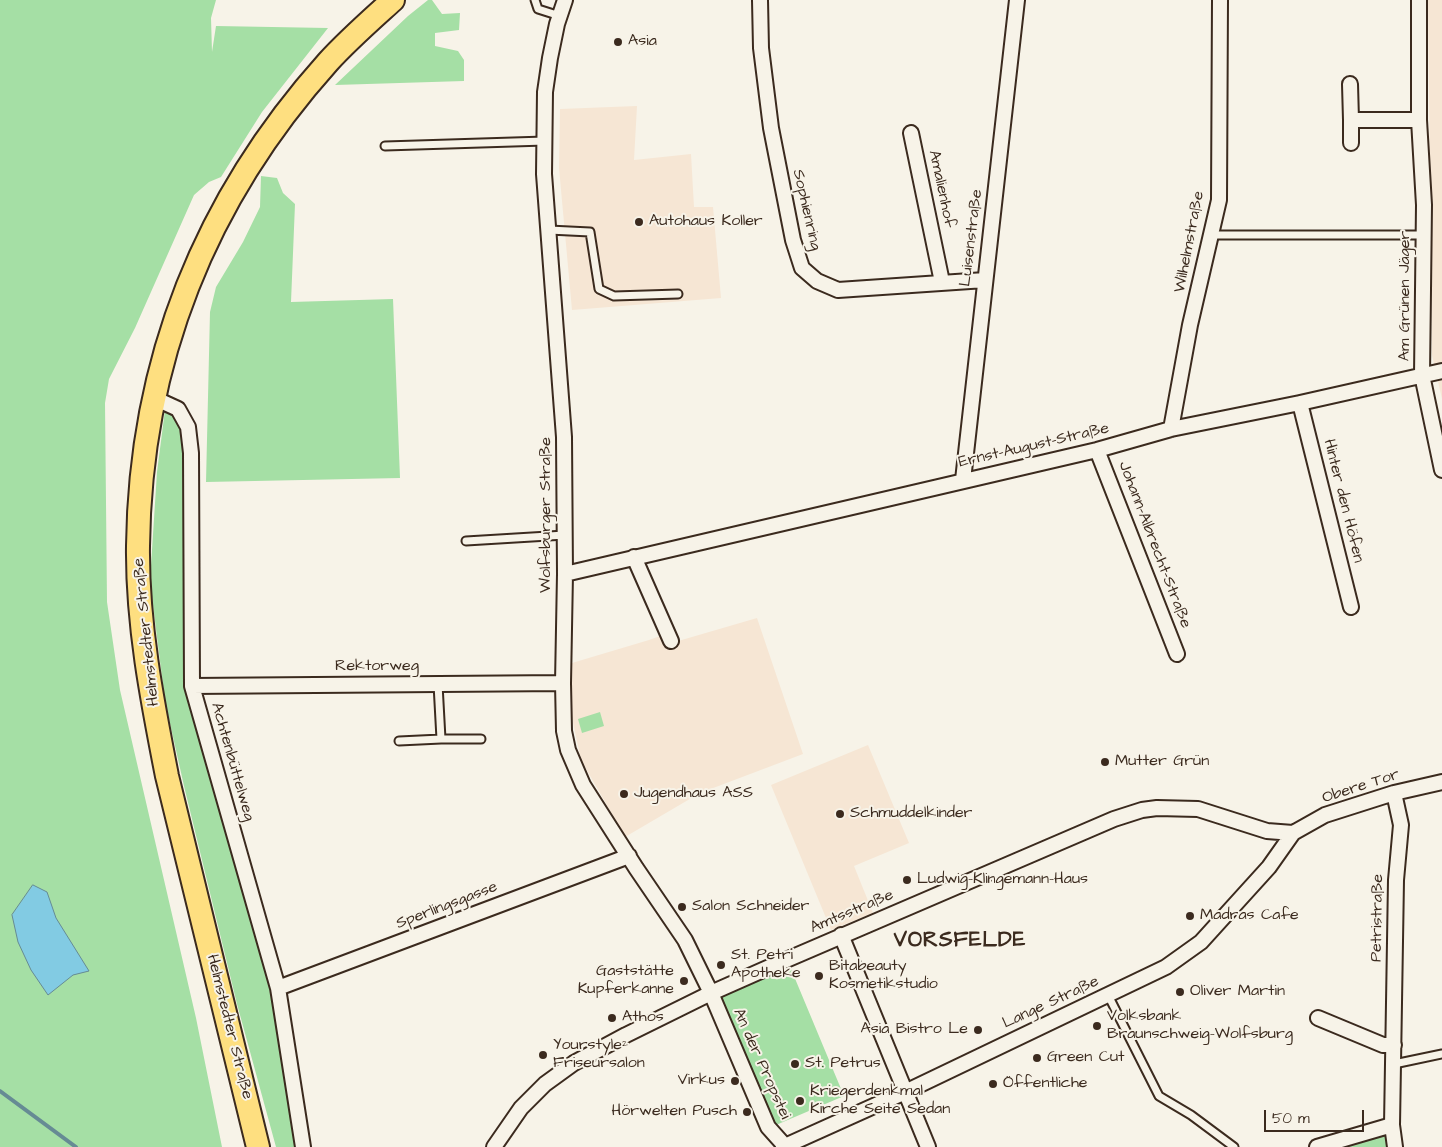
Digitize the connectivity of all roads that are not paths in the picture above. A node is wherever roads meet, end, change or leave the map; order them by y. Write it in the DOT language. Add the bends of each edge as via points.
graph roads {
  1 [pos="393,0"];
  2 [pos="535,0"];
  3 [pos="565,0"];
  4 [pos="760,0"];
  5 [pos="1017,0"];
  6 [pos="1220,0"];
  7 [pos="1419,0"];
  8 [pos="560,16"];
  9 [pos="1350,84"];
  10 [pos="1351,120"];
  11 [pos="1419,120"];
  12 [pos="912,133"];
  13 [pos="545,141"];
  14 [pos="1351,143"];
  15 [pos="385,146"];
  16 [pos="549,230"];
  17 [pos="1424,235"];
  18 [pos="1211,236"];
  19 [pos="985,280"];
  20 [pos="942,282"];
  21 [pos="678,294"];
  22 [pos="1442,371"];
  23 [pos="1422,376"];
  24 [pos="154,398"];
  25 [pos="1300,404"];
  26 [pos="1171,429"];
  27 [pos="1097,450"];
  28 [pos="1442,470"];
  29 [pos="963,480"];
  30 [pos="565,536"];
  31 [pos="466,541"];
  32 [pos="634,558"];
  33 [pos="565,574"];
  34 [pos="1351,607"];
  35 [pos="672,641"];
  36 [pos="1177,654"];
  37 [pos="563,683"];
  38 [pos="438,684"];
  39 [pos="192,686"];
  40 [pos="441,739"];
  41 [pos="481,739"];
  42 [pos="399,741"];
  43 [pos="1442,782"];
  44 [pos="1394,793"];
  45 [pos="1293,833"];
  46 [pos="628,856"];
  47 [pos="841,935"];
  48 [pos="278,988"];
  49 [pos="711,993"];
  50 [pos="1108,995"];
  51 [pos="1318,1018"];
  52 [pos="1394,1046"];
  53 [pos="1442,1054"];
  54 [pos="1394,1064"];
  55 [pos="905,1092"];
  56 [pos="1392,1125"];
  57 [pos="784,1146"];
  58 [pos="258,1147"];
  59 [pos="303,1147"];
  60 [pos="494,1147"];
  61 [pos="928,1147"];
  62 [pos="1234,1147"];
  63 [pos="1317,1147"];
  64 [pos="1395,1147"];
  1 -- 24 [label="main road, Helmstedter Straße" via="330,60 302,92 232,193 212,229 182,302"];
  2 -- 8 [label="lane" via="538,9"];
  3 -- 8 [label="street, Wolfsburger Straße"];
  4 -- 20 [label="street, Sophienring" via="761,48 771,128 793,240 802,268 817,281 838,290"];
  5 -- 19 [label="street, Luisenstraße"];
  6 -- 18 [label="street, Wilhelmstraße" via="1219,200"];
  7 -- 11 [label="street, Am Grünen Jäger"];
  8 -- 13 [label="street, Wolfsburger Straße" via="546,83"];
  9 -- 10 [label="street"];
  10 -- 11 [label="street"];
  10 -- 14 [label="street"];
  11 -- 17 [label="street, Am Grünen Jäger"];
  12 -- 20 [label="street, Amalienhof"];
  13 -- 15 [label="lane"];
  13 -- 16 [label="street, Wolfsburger Straße"];
  16 -- 21 [label="lane" via="590,232 599,290 614,296"];
  16 -- 30 [label="street, Wolfsburger Straße" via="564,437"];
  17 -- 18 [label="lane"];
  17 -- 23 [label="street, Am Grünen Jäger"];
  18 -- 26 [label="street, Wilhelmstraße" via="1190,325"];
  19 -- 20 [label="street, Sophienring"];
  19 -- 29 [label="street, Luisenstraße"];
  22 -- 23 [label="street, Ernst-August-Straße"];
  23 -- 25 [label="street, Ernst-August-Straße"];
  23 -- 28 [label="street, Am Grünen Jäger"];
  24 -- 39 [label="street, Achtenbüttelweg" via="178,409 188,427 191,453"];
  24 -- 58 [label="main road, Helmstedter Straße" via="141,486 138,547 150,686 167,776"];
  25 -- 26 [label="street, Ernst-August-Straße"];
  25 -- 34 [label="street, Hinter den Höfen"];
  26 -- 27 [label="street, Ernst-August-Straße"];
  27 -- 29 [label="street, Ernst-August-Straße"];
  27 -- 36 [label="street, Johann-Albrecht-Straße"];
  29 -- 32 [label="street, Ernst-August-Straße"];
  30 -- 31 [label="lane"];
  30 -- 33 [label="street, Wolfsburger Straße"];
  32 -- 33 [label="street, Ernst-August-Straße"];
  32 -- 35 [label="street"];
  33 -- 37 [label="street, Wolfsburger Straße"];
  37 -- 38 [label="street, Rektorweg"];
  37 -- 46 [label="street, Wolfsburger Straße" via="564,730 575,769"];
  38 -- 39 [label="street, Rektorweg"];
  38 -- 40 [label="lane"];
  39 -- 48 [label="street, Achtenbüttelweg"];
  40 -- 41 [label="lane"];
  40 -- 42 [label="lane"];
  43 -- 44 [label="street, Obere Tor"];
  44 -- 45 [label="street, Obere Tor" via="1325,815"];
  44 -- 52 [label="street, Petristraße" via="1401,826 1396,880"];
  45 -- 47 [label="street, Amtsstraße" via="1268,831 1198,809 1142,810 1114,818"];
  45 -- 50 [label="street, Lange Straße" via="1270,867 1201,942 1166,967"];
  46 -- 48 [label="street, Sperlingsgasse"];
  46 -- 49 [label="street, Wolfsburger Straße" via="685,940"];
  47 -- 49 [label="street, Amtsstraße"];
  47 -- 55 [label="street"];
  48 -- 59 [label="street, Achtenbüttelweg"];
  49 -- 57 [label="street, An der Propstei" via="768,1127"];
  49 -- 60 [label="street, Amtsstraße" via="562,1071 520,1108"];
  50 -- 55 [label="street, Lange Straße"];
  50 -- 62 [label="lane" via="1159,1096"];
  51 -- 52 [label="street" via="1383,1045"];
  52 -- 54 [label="street, Petristraße"];
  53 -- 54 [label="lane"];
  54 -- 56 [label="street, Petristraße"];
  55 -- 57 [label="street, Lange Straße"];
  55 -- 61 [label="street"];
  56 -- 63 [label="street"];
  56 -- 64 [label="street, Petristraße"];
}
